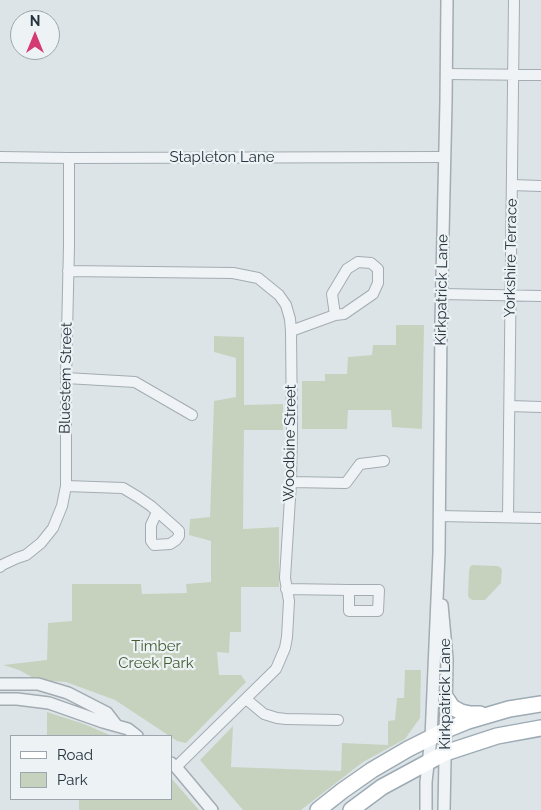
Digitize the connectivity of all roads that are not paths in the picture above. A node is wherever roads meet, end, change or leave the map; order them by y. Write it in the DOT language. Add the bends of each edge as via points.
graph roads {
  1 [pos="446,0"];
  2 [pos="514,0"];
  3 [pos="446,74"];
  4 [pos="513,75"];
  5 [pos="541,75"];
  6 [pos="0,157"];
  7 [pos="444,157"];
  8 [pos="69,158"];
  9 [pos="512,185"];
  10 [pos="541,186"];
  11 [pos="68,271"];
  12 [pos="442,294"];
  13 [pos="511,296"];
  14 [pos="541,296"];
  15 [pos="335,315"];
  16 [pos="291,332"];
  17 [pos="66,378"];
  18 [pos="510,406"];
  19 [pos="541,407"];
  20 [pos="192,415"];
  21 [pos="384,461"];
  22 [pos="291,482"];
  23 [pos="66,486"];
  24 [pos="157,512"];
  25 [pos="439,516"];
  26 [pos="508,517"];
  27 [pos="541,518"];
  28 [pos="0,567"];
  29 [pos="437,579"];
  30 [pos="286,589"];
  31 [pos="349,590"];
  32 [pos="0,684"];
  33 [pos="446,698"];
  34 [pos="0,699"];
  35 [pos="246,699"];
  36 [pos="541,704"];
  37 [pos="494,713"];
  38 [pos="338,720"];
  39 [pos="117,726"];
  40 [pos="541,728"];
  41 [pos="446,730"];
  42 [pos="136,735"];
  43 [pos="430,738"];
  44 [pos="445,753"];
  45 [pos="428,763"];
  46 [pos="174,765"];
  47 [pos="212,810"];
  48 [pos="318,810"];
  49 [pos="351,810"];
  50 [pos="426,810"];
  51 [pos="444,810"];
  1 -- 3 [label="street, Kirkpatrick Lane"];
  2 -- 4 [label="street, Yorkshire Terrace"];
  3 -- 4 [label="street"];
  3 -- 7 [label="street, Kirkpatrick Lane"];
  4 -- 5 [label="street"];
  4 -- 9 [label="street, Yorkshire Terrace"];
  6 -- 8 [label="street, Stapleton Lane"];
  7 -- 8 [label="street, Stapleton Lane"];
  7 -- 12 [label="street, Kirkpatrick Lane"];
  8 -- 11 [label="street, Bluestem Street"];
  9 -- 10 [label="street"];
  9 -- 13 [label="street, Yorkshire Terrace"];
  11 -- 16 [label="street, Woodbine Street" via="234,273 258,278 280,294 286,305"];
  11 -- 17 [label="street, Bluestem Street"];
  12 -- 13 [label="street"];
  12 -- 25 [label="street, Kirkpatrick Lane"];
  13 -- 14 [label="street"];
  13 -- 18 [label="street, Yorkshire Terrace"];
  15 -- 15 [label="street" via="344,314 374,294 378,269 370,263 358,262 347,269 332,294"];
  15 -- 16 [label="street"];
  16 -- 22 [label="street, Woodbine Street"];
  17 -- 20 [label="street" via="135,382"];
  17 -- 23 [label="street, Bluestem Street"];
  18 -- 19 [label="street"];
  18 -- 26 [label="street, Yorkshire Terrace"];
  21 -- 22 [label="street" via="360,464 346,483"];
  22 -- 30 [label="street, Woodbine Street"];
  23 -- 24 [label="street" via="123,488"];
  23 -- 28 [label="street, Bluestem Street" via="53,528 42,543"];
  25 -- 26 [label="street"];
  25 -- 29 [label="street, Kirkpatrick Lane"];
  26 -- 27 [label="street"];
  29 -- 33 [label="street, Kirkpatrick Lane" via="447,659"];
  29 -- 43 [label="street, Kirkpatrick Lane"];
  30 -- 31 [label="street"];
  30 -- 35 [label="street, Woodbine Street" via="289,601 285,648 276,669"];
  32 -- 39 [label="street" via="38,684 68,693 108,714"];
  33 -- 37 [label="main road" via="461,712"];
  33 -- 41 [label="street, Kirkpatrick Lane"];
  34 -- 39 [label="street" via="49,703"];
  35 -- 38 [label="street" via="264,714 278,718"];
  35 -- 46 [label="street, Woodbine Street"];
  36 -- 37 [label="main road"];
  37 -- 41 [label="main road"];
  39 -- 42 [label="street"];
  40 -- 44 [label="main road" via="496,736"];
  41 -- 43 [label="main road"];
  41 -- 44 [label="street, Kirkpatrick Lane"];
  43 -- 45 [label="street, Kirkpatrick Lane"];
  43 -- 48 [label="main road" via="372,770"];
  44 -- 45 [label="main road"];
  44 -- 51 [label="street, Kirkpatrick Lane"];
  45 -- 49 [label="main road" via="382,787"];
  45 -- 50 [label="street, Kirkpatrick Lane"];
  46 -- 47 [label="street"];
}
